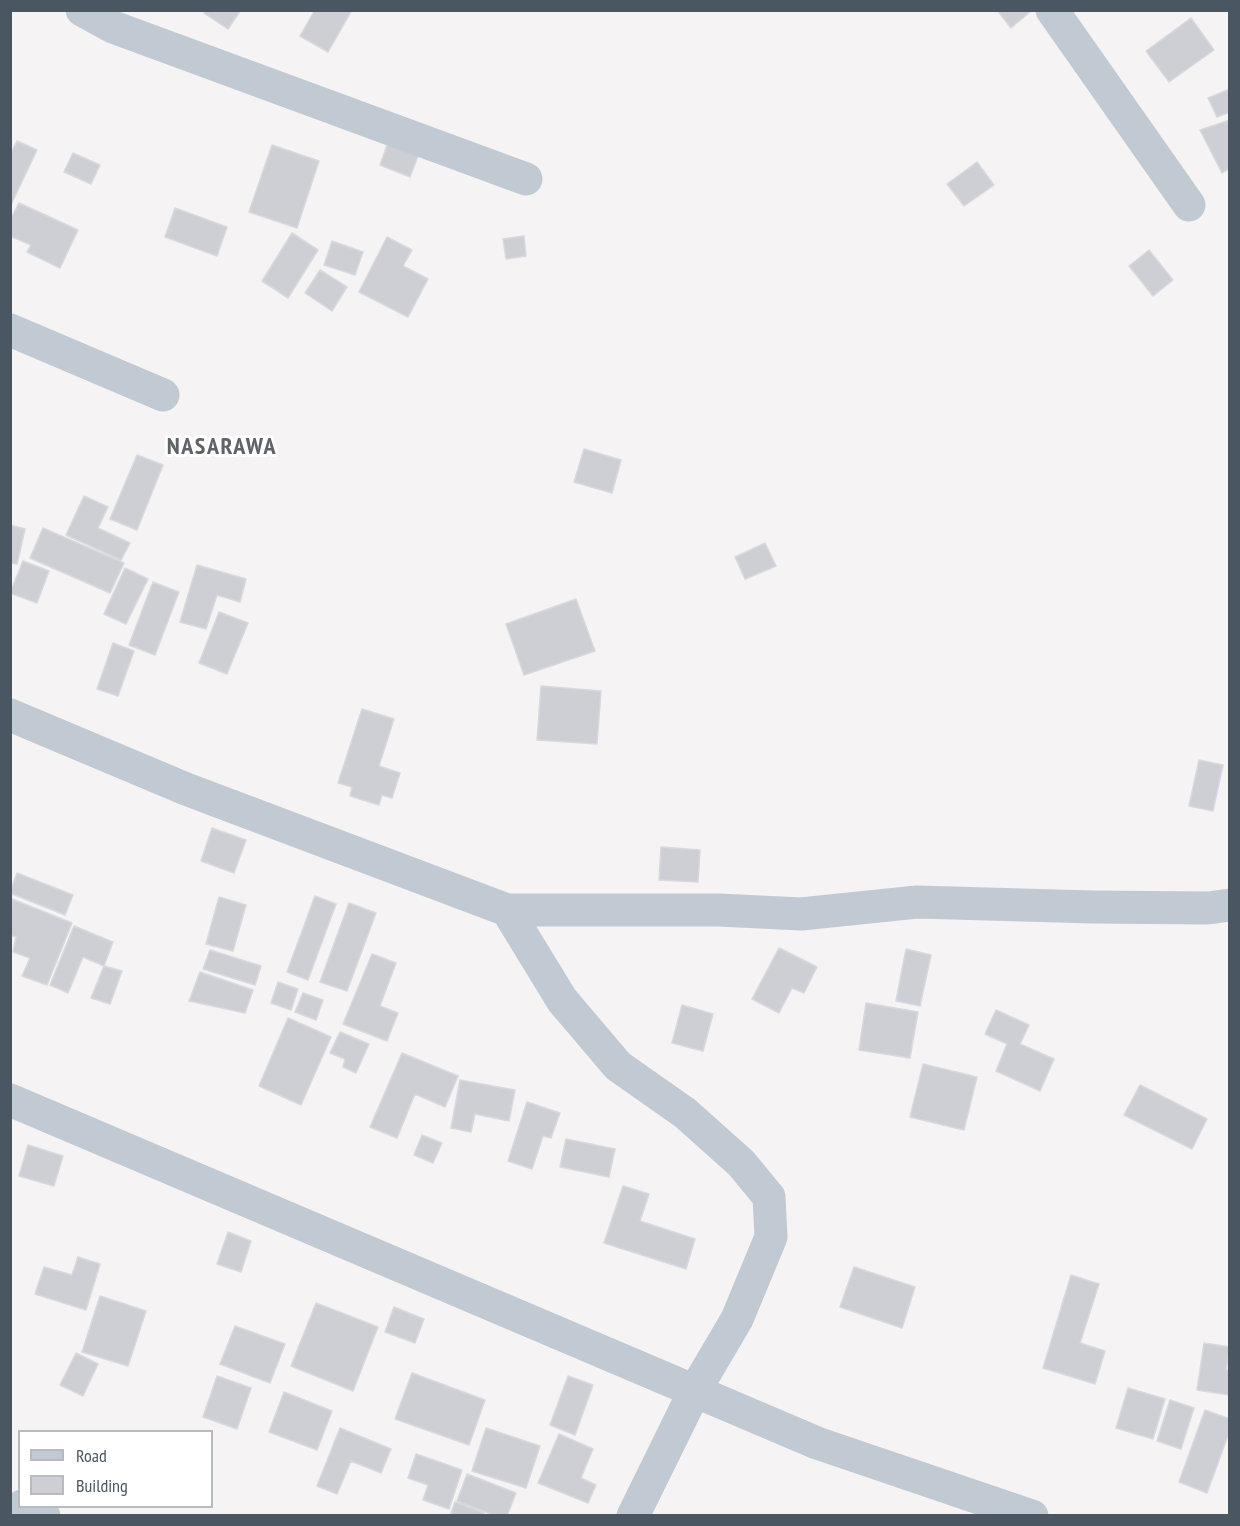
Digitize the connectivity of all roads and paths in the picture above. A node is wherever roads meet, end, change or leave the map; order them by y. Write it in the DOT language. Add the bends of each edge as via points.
graph roads {
  1 [pos="82,10"];
  2 [pos="1052,10"];
  3 [pos="526,179"];
  4 [pos="1189,205"];
  5 [pos="10,330"];
  6 [pos="163,395"];
  7 [pos="10,715"];
  8 [pos="1230,905"];
  9 [pos="507,910"];
  10 [pos="10,1100"];
  11 [pos="694,1392"];
  12 [pos="633,1515"];
  13 [pos="1032,1515"];
  1 -- 3 [label="street" via="113,27"];
  2 -- 4 [label="street"];
  5 -- 6 [label="street"];
  7 -- 9 [label="street" via="186,789"];
  8 -- 9 [label="street" via="1093,907 917,902 801,914"];
  9 -- 11 [label="street" via="562,1000 618,1066 685,1113 741,1163 769,1197 771,1237 736,1318"];
  10 -- 11 [label="street"];
  11 -- 12 [label="street"];
  11 -- 13 [label="street" via="818,1443"];
}
